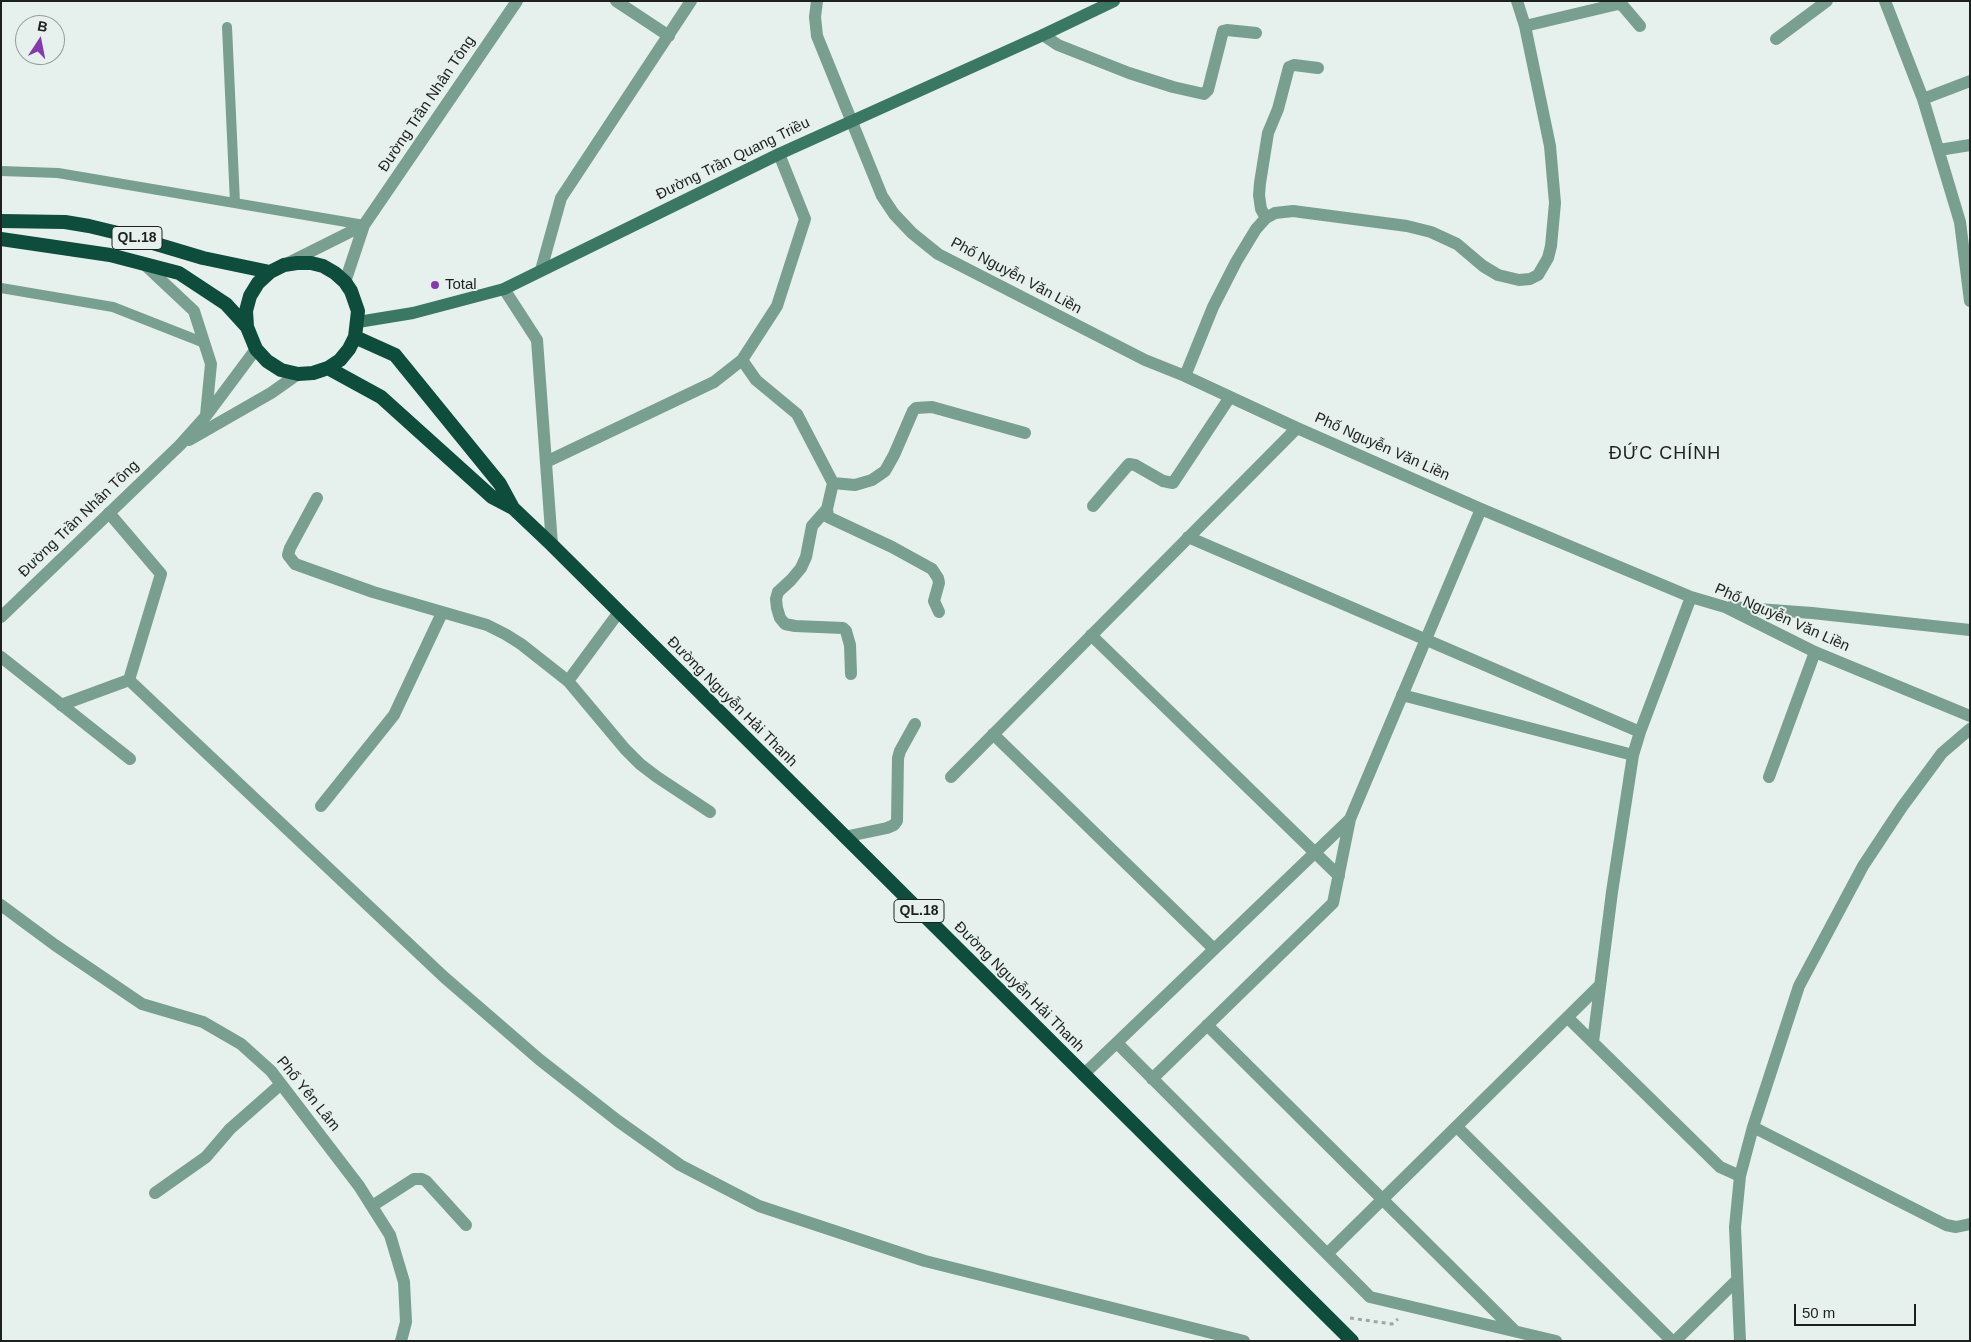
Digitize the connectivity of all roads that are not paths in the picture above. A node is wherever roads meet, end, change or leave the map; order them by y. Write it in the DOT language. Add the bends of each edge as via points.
graph roads {
  1 [pos="517,1"];
  2 [pos="616,1"];
  3 [pos="691,1"];
  4 [pos="817,1"];
  5 [pos="1114,1"];
  6 [pos="1517,1"];
  7 [pos="1827,1"];
  8 [pos="1885,1"];
  9 [pos="1525,26"];
  10 [pos="1640,26"];
  11 [pos="226,27"];
  12 [pos="1256,33"];
  13 [pos="669,36"];
  14 [pos="1043,36"];
  15 [pos="1776,39"];
  16 [pos="1318,68"];
  17 [pos="1970,81"];
  18 [pos="1923,99"];
  19 [pos="851,120"];
  20 [pos="1970,145"];
  21 [pos="1939,150"];
  22 [pos="779,154"];
  23 [pos="1,171"];
  24 [pos="235,204"];
  25 [pos="1266,218"];
  26 [pos="1,221"];
  27 [pos="364,225"];
  28 [pos="1,239"];
  29 [pos="144,264"];
  30 [pos="284,265"];
  31 [pos="541,270"];
  32 [pos="270,272"];
  33 [pos="345,282"];
  34 [pos="1,288"];
  35 [pos="504,288"];
  36 [pos="1970,301"];
  37 [pos="358,322"];
  38 [pos="247,327"];
  39 [pos="355,337"];
  40 [pos="202,342"];
  41 [pos="256,349"];
  42 [pos="742,360"];
  43 [pos="328,368"];
  44 [pos="298,374"];
  45 [pos="1185,376"];
  46 [pos="1230,397"];
  47 [pos="206,416"];
  48 [pos="1297,428"];
  49 [pos="1025,433"];
  50 [pos="180,445"];
  51 [pos="546,462"];
  52 [pos="833,483"];
  53 [pos="317,498"];
  54 [pos="1093,506"];
  55 [pos="513,508"];
  56 [pos="827,509"];
  57 [pos="1481,509"];
  58 [pos="110,513"];
  59 [pos="1188,537"];
  60 [pos="552,546"];
  61 [pos="1691,597"];
  62 [pos="1725,607"];
  63 [pos="619,612"];
  64 [pos="939,612"];
  65 [pos="442,613"];
  66 [pos="1,617"];
  67 [pos="1970,630"];
  68 [pos="1091,635"];
  69 [pos="1426,640"];
  70 [pos="1815,652"];
  71 [pos="1,657"];
  72 [pos="851,674"];
  73 [pos="129,680"];
  74 [pos="568,681"];
  75 [pos="1402,695"];
  76 [pos="61,704"];
  77 [pos="1970,716"];
  78 [pos="914,724"];
  79 [pos="1970,728"];
  80 [pos="1640,732"];
  81 [pos="993,734"];
  82 [pos="1633,756"];
  83 [pos="130,759"];
  84 [pos="951,776"];
  85 [pos="1769,777"];
  86 [pos="321,806"];
  87 [pos="710,812"];
  88 [pos="1350,819"];
  89 [pos="844,837"];
  90 [pos="1314,853"];
  91 [pos="1339,876"];
  92 [pos="1,905"];
  93 [pos="1214,949"];
  94 [pos="1600,986"];
  95 [pos="1568,1018"];
  96 [pos="1207,1025"];
  97 [pos="1593,1042"];
  98 [pos="1117,1043"];
  99 [pos="1084,1074"];
  100 [pos="1152,1078"];
  101 [pos="280,1084"];
  102 [pos="1456,1127"];
  103 [pos="1753,1127"];
  104 [pos="1740,1176"];
  105 [pos="155,1194"];
  106 [pos="1382,1200"];
  107 [pos="372,1206"];
  108 [pos="1970,1224"];
  109 [pos="466,1225"];
  110 [pos="1328,1254"];
  111 [pos="1736,1281"];
  112 [pos="1515,1331"];
  113 [pos="401,1341"];
  114 [pos="1244,1341"];
  115 [pos="1352,1341"];
  116 [pos="1556,1341"];
  117 [pos="1674,1341"];
  118 [pos="1740,1341"];
  1 -- 27 [label="street, Đường Trần Nhân Tông"];
  2 -- 13 [label="street"];
  3 -- 13 [label="street"];
  4 -- 19 [label="street, Phố Nguyễn Văn Liền" via="817,36"];
  5 -- 14 [label="main road, Đường Trần Quang Triều"];
  6 -- 9 [label="street"];
  7 -- 15 [label="street"];
  8 -- 18 [label="street"];
  9 -- 10 [label="street" via="1618,4"];
  9 -- 25 [label="street" via="1550,146 1555,203 1551,246 1538,275 1519,280 1498,275 1457,244 1407,226 1293,211 1275,213"];
  11 -- 24 [label="lane"];
  12 -- 14 [label="street" via="1223,31 1208,90 1204,94 1129,73"];
  13 -- 31 [label="street" via="561,198"];
  14 -- 19 [label="main road, Đường Trần Quang Triều"];
  16 -- 25 [label="street" via="1289,67 1268,133 1261,175 1258,195"];
  17 -- 18 [label="street"];
  18 -- 21 [label="street"];
  19 -- 22 [label="main road, Đường Trần Quang Triều"];
  19 -- 45 [label="street, Phố Nguyễn Văn Liền" via="882,196 912,233 938,254 1127,351"];
  20 -- 21 [label="street"];
  21 -- 36 [label="street" via="1960,222"];
  22 -- 31 [label="main road, Đường Trần Quang Triều"];
  22 -- 42 [label="street" via="806,219 777,306"];
  23 -- 24 [label="lane" via="58,173"];
  24 -- 27 [label="lane"];
  25 -- 45 [label="street" via="1236,262 1213,307"];
  26 -- 32 [label="highway, QL.18" via="65,222 89,226 203,258"];
  27 -- 30 [label="street, Đường Trần Nhân Tông"];
  27 -- 33 [label="street, Đường Trần Nhân Tông"];
  28 -- 29 [label="highway, QL.18" via="110,255"];
  29 -- 38 [label="highway, QL.18" via="179,273 226,304"];
  29 -- 40 [label="street" via="194,311"];
  30 -- 32 [label="highway"];
  30 -- 33 [label="highway" via="310,263 329,270"];
  31 -- 35 [label="main road, Đường Trần Quang Triều"];
  32 -- 38 [label="highway" via="250,296 246,311"];
  33 -- 37 [label="highway" via="356,301"];
  34 -- 40 [label="lane" via="113,307"];
  35 -- 37 [label="main road, Đường Trần Quang Triều" via="413,313"];
  35 -- 51 [label="street" via="537,340"];
  37 -- 39 [label="highway"];
  38 -- 41 [label="highway"];
  39 -- 43 [label="highway" via="344,354"];
  39 -- 55 [label="highway, Đường Nguyễn Hải Thanh / QL.18" via="396,355 500,484"];
  40 -- 47 [label="street" via="211,364"];
  41 -- 44 [label="highway" via="281,370"];
  41 -- 47 [label="street, Đường Trần Nhân Tông"];
  42 -- 51 [label="street" via="714,382"];
  42 -- 52 [label="street" via="756,380 797,414"];
  43 -- 44 [label="highway"];
  43 -- 55 [label="highway, Đường Nguyễn Hải Thanh / QL.18" via="381,397 492,497"];
  44 -- 50 [label="street, Đường Trần Nhân Tông"];
  45 -- 46 [label="street, Phố Nguyễn Văn Liền"];
  46 -- 48 [label="street, Phố Nguyễn Văn Liền"];
  46 -- 54 [label="street" via="1173,483 1129,464"];
  47 -- 50 [label="street, Đường Trần Nhân Tông"];
  48 -- 57 [label="street, Phố Nguyễn Văn Liền"];
  48 -- 59 [label="street"];
  49 -- 52 [label="street" via="932,407 916,408 884,471 872,480 855,485"];
  50 -- 58 [label="street, Đường Trần Nhân Tông"];
  51 -- 60 [label="street"];
  52 -- 56 [label="street"];
  53 -- 65 [label="street" via="290,548 290,560 364,589"];
  55 -- 60 [label="highway, Đường Nguyễn Hải Thanh / QL.18"];
  56 -- 64 [label="street" via="828,517 932,569 938,578 934,601"];
  56 -- 72 [label="street" via="812,526 801,568 778,592 777,608 785,624 843,628 850,645"];
  57 -- 61 [label="street, Phố Nguyễn Văn Liền"];
  57 -- 69 [label="street"];
  58 -- 66 [label="street, Đường Trần Nhân Tông"];
  58 -- 73 [label="street" via="161,574"];
  59 -- 68 [label="street"];
  59 -- 69 [label="street"];
  60 -- 63 [label="highway, Đường Nguyễn Hải Thanh / QL.18"];
  61 -- 62 [label="street, Phố Nguyễn Văn Liền"];
  61 -- 80 [label="street"];
  62 -- 67 [label="street"];
  62 -- 70 [label="street, Phố Nguyễn Văn Liền"];
  63 -- 74 [label="street"];
  63 -- 89 [label="highway, Đường Nguyễn Hải Thanh / QL.18"];
  65 -- 74 [label="street" via="486,625 505,634"];
  65 -- 86 [label="street" via="394,715"];
  68 -- 81 [label="street"];
  68 -- 90 [label="street"];
  69 -- 75 [label="street"];
  69 -- 80 [label="street"];
  70 -- 77 [label="street, Phố Nguyễn Văn Liền"];
  70 -- 85 [label="street"];
  71 -- 76 [label="street"];
  73 -- 76 [label="street"];
  73 -- 114 [label="street" via="451,984 540,1060 680,1165 759,1206 925,1261"];
  74 -- 87 [label="street" via="640,764"];
  75 -- 82 [label="street"];
  75 -- 88 [label="street"];
  76 -- 83 [label="street"];
  78 -- 89 [label="street" via="898,758 897,821 887,828"];
  79 -- 103 [label="street" via="1942,753 1863,866 1799,986"];
  80 -- 82 [label="street"];
  81 -- 84 [label="street"];
  81 -- 93 [label="street"];
  82 -- 94 [label="street"];
  88 -- 90 [label="street"];
  88 -- 91 [label="street"];
  89 -- 99 [label="highway, Đường Nguyễn Hải Thanh / QL.18"];
  90 -- 91 [label="street"];
  90 -- 93 [label="street"];
  91 -- 96 [label="street" via="1333,903"];
  92 -- 101 [label="street, Phố Yên Lâm" via="142,1004 203,1022 241,1044 271,1071"];
  93 -- 98 [label="street"];
  94 -- 95 [label="street"];
  94 -- 97 [label="street"];
  95 -- 97 [label="street"];
  95 -- 102 [label="street"];
  96 -- 100 [label="street"];
  96 -- 106 [label="street"];
  97 -- 104 [label="street" via="1720,1167"];
  98 -- 99 [label="street"];
  98 -- 100 [label="street"];
  99 -- 115 [label="highway, Đường Nguyễn Hải Thanh / QL.18"];
  100 -- 110 [label="street"];
  101 -- 105 [label="street" via="230,1129 206,1157"];
  101 -- 107 [label="street, Phố Yên Lâm"];
  102 -- 106 [label="street"];
  102 -- 117 [label="street"];
  103 -- 104 [label="street"];
  103 -- 108 [label="street" via="1946,1225"];
  104 -- 111 [label="street" via="1735,1227"];
  106 -- 110 [label="street"];
  106 -- 112 [label="street"];
  107 -- 109 [label="street" via="414,1179 422,1179"];
  107 -- 113 [label="street, Phố Yên Lâm" via="390,1235 404,1282 406,1322"];
  110 -- 112 [label="street" via="1370,1297"];
  111 -- 117 [label="street"];
  111 -- 118 [label="street"];
  112 -- 116 [label="street"];
}
